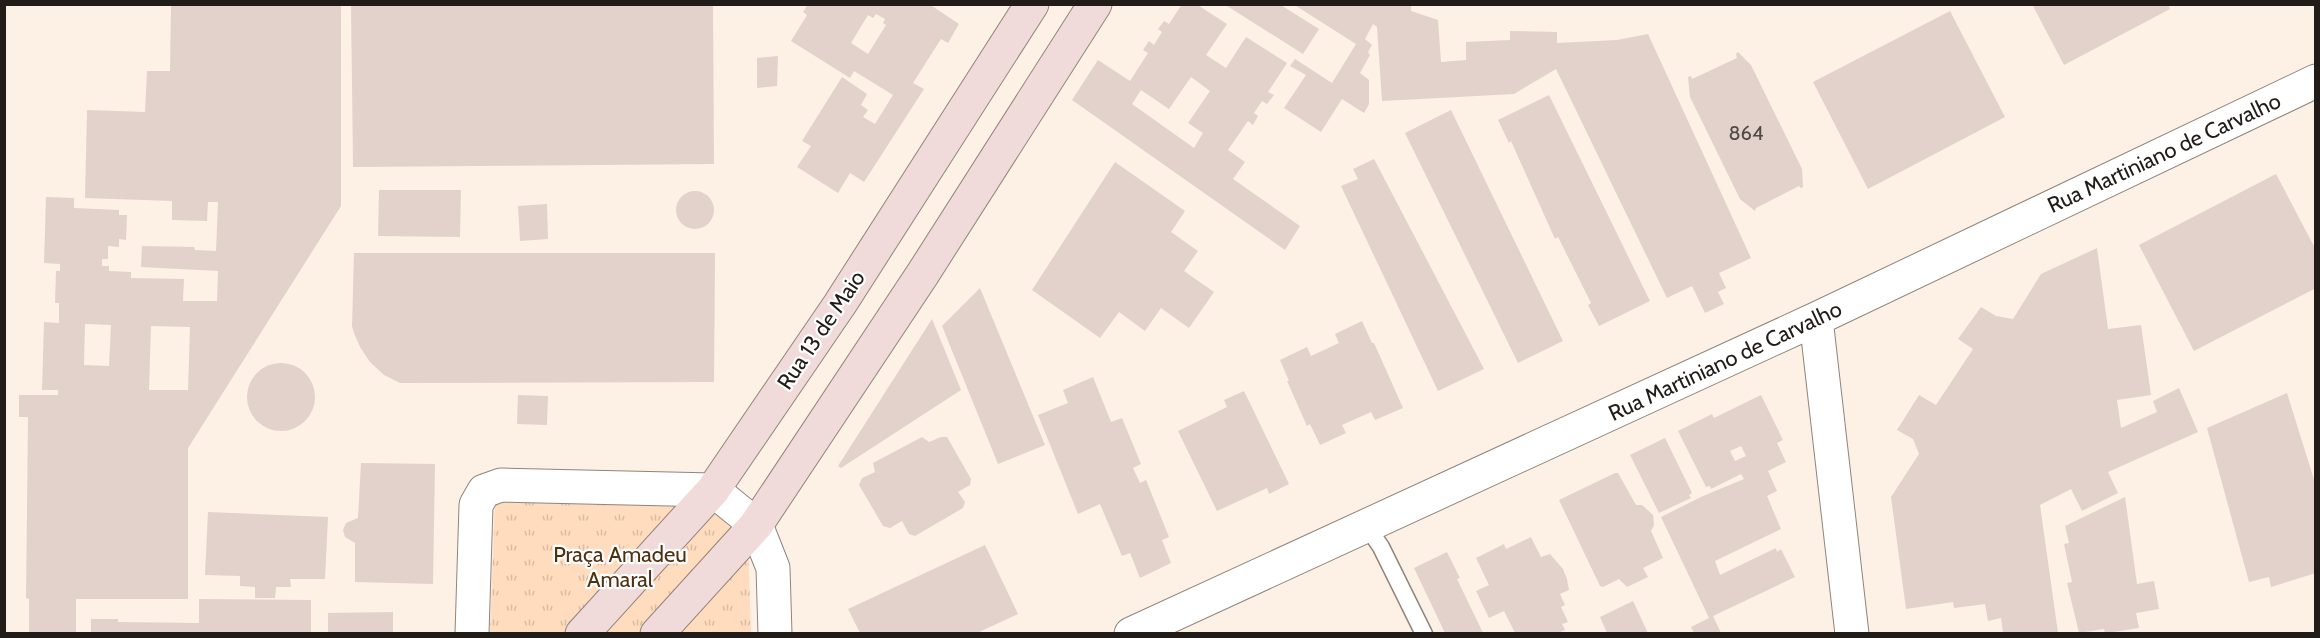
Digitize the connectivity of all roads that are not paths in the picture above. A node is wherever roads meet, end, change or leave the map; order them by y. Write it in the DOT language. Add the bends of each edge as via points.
graph roads {
  1 [pos="1032,4"];
  2 [pos="1095,4"];
  3 [pos="2316,81"];
  4 [pos="1816,319"];
  5 [pos="713,490"];
  6 [pos="756,525"];
  7 [pos="1366,525"];
  8 [pos="472,633"];
  9 [pos="582,633"];
  10 [pos="657,633"];
  11 [pos="775,633"];
  12 [pos="1131,633"];
  13 [pos="1424,633"];
  14 [pos="1852,633"];
  1 -- 5 [label="main road, Rua 13 de Maio" via="840,304"];
  2 -- 6 [label="main road"];
  3 -- 4 [label="street, Rua Martiniano de Carvalho"];
  4 -- 7 [label="street, Rua Martiniano de Carvalho"];
  4 -- 14 [label="street"];
  5 -- 6 [label="street"];
  5 -- 8 [label="street" via="501,485 484,491 476,505"];
  5 -- 9 [label="main road, Rua 13 de Maio"];
  6 -- 10 [label="main road"];
  6 -- 11 [label="street" via="773,568"];
  7 -- 12 [label="street, Rua Martiniano de Carvalho"];
  7 -- 13 [label="lane" via="1381,546"];
}
